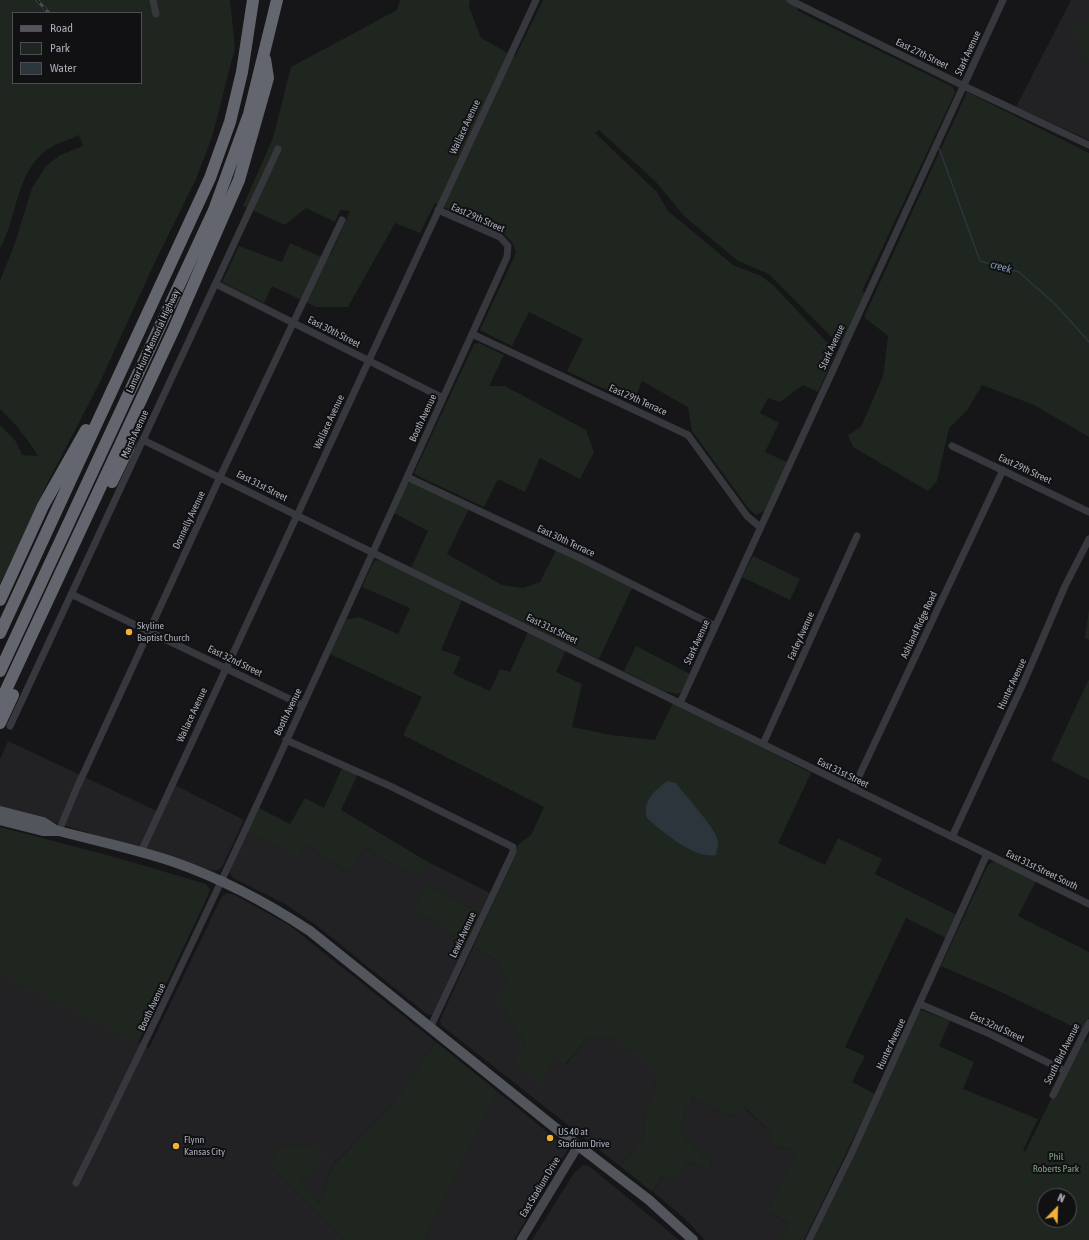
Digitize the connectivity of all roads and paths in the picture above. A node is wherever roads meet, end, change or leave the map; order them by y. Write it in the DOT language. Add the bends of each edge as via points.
graph roads {
  1 [pos="153,0"];
  2 [pos="253,0"];
  3 [pos="277,0"];
  4 [pos="536,0"];
  5 [pos="790,0"];
  6 [pos="1003,0"];
  7 [pos="800,2"];
  8 [pos="156,14"];
  9 [pos="264,54"];
  10 [pos="964,86"];
  11 [pos="1089,145"];
  12 [pos="278,149"];
  13 [pos="438,210"];
  14 [pos="342,220"];
  15 [pos="508,246"];
  16 [pos="216,284"];
  17 [pos="293,322"];
  18 [pos="472,334"];
  19 [pos="368,361"];
  20 [pos="443,398"];
  21 [pos="142,399"];
  22 [pos="108,400"];
  23 [pos="143,440"];
  24 [pos="952,446"];
  25 [pos="1003,470"];
  26 [pos="220,477"];
  27 [pos="407,477"];
  28 [pos="1089,512"];
  29 [pos="296,515"];
  30 [pos="760,527"];
  31 [pos="857,536"];
  32 [pos="1089,539"];
  33 [pos="372,553"];
  34 [pos="71,594"];
  35 [pos="0,600"];
  36 [pos="715,626"];
  37 [pos="149,631"];
  38 [pos="0,633"];
  39 [pos="226,668"];
  40 [pos="0,672"];
  41 [pos="0,703"];
  42 [pos="680,703"];
  43 [pos="302,705"];
  44 [pos="5,724"];
  45 [pos="286,740"];
  46 [pos="763,744"];
  47 [pos="853,789"];
  48 [pos="0,811"];
  49 [pos="0,820"];
  50 [pos="59,832"];
  51 [pos="952,837"];
  52 [pos="141,852"];
  53 [pos="987,854"];
  54 [pos="221,880"];
  55 [pos="1089,904"];
  56 [pos="920,1004"];
  57 [pos="1089,1023"];
  58 [pos="430,1028"];
  59 [pos="1065,1071"];
  60 [pos="1053,1095"];
  61 [pos="578,1146"];
  62 [pos="76,1184"];
  63 [pos="521,1240"];
  64 [pos="693,1240"];
  65 [pos="809,1240"];
  1 -- 8 [label="street"];
  2 -- 22 [label="highway, Lamar Hunt Memorial Highway" via="240,80 230,122 210,178"];
  3 -- 9 [label="highway, Lamar Hunt Memorial Highway"];
  4 -- 13 [label="street, Wallace Avenue"];
  5 -- 7 [label="street, East 27th Street"];
  6 -- 10 [label="street, Stark Avenue"];
  7 -- 10 [label="street, East 27th Street"];
  9 -- 21 [label="highway" via="268,78 239,180"];
  9 -- 40 [label="highway, Lamar Hunt Memorial Highway" via="250,114 214,210"];
  10 -- 11 [label="street, East 27th Street"];
  10 -- 30 [label="street, Stark Avenue"];
  12 -- 16 [label="street, Marsh Avenue"];
  13 -- 15 [label="street, East 29th Street" via="500,237"];
  13 -- 19 [label="street, Wallace Avenue"];
  14 -- 17 [label="street, Donnelly Avenue"];
  15 -- 18 [label="street, Booth Avenue" via="507,257"];
  16 -- 17 [label="street, East 30th Street"];
  16 -- 23 [label="street, Marsh Avenue"];
  17 -- 19 [label="street, East 30th Street"];
  17 -- 26 [label="street, Donnelly Avenue"];
  18 -- 20 [label="street, Booth Avenue"];
  18 -- 30 [label="street, East 29th Terrace" via="688,435 747,516"];
  19 -- 20 [label="street, East 30th Street"];
  19 -- 29 [label="street, Wallace Avenue"];
  20 -- 27 [label="street, Booth Avenue"];
  21 -- 41 [label="highway"];
  21 -- 44 [label="highway" via="128,449"];
  22 -- 35 [label="highway" via="91,420 43,506"];
  22 -- 38 [label="highway, Lamar Hunt Memorial Highway"];
  23 -- 26 [label="street, East 31st Street"];
  23 -- 34 [label="street, Marsh Avenue"];
  24 -- 25 [label="street, East 29th Street"];
  25 -- 28 [label="street, East 29th Street"];
  25 -- 47 [label="street, Ashland Ridge Road"];
  26 -- 29 [label="street, East 31st Street"];
  26 -- 37 [label="street, Donnelly Avenue"];
  27 -- 33 [label="street, Booth Avenue"];
  27 -- 36 [label="street, East 30th Terrace"];
  29 -- 33 [label="street, East 31st Street"];
  29 -- 39 [label="street, Wallace Avenue"];
  30 -- 36 [label="street, Stark Avenue"];
  31 -- 46 [label="street, Farley Avenue"];
  32 -- 51 [label="street, Hunter Avenue" via="1065,586"];
  33 -- 42 [label="street, East 31st Street"];
  33 -- 43 [label="street, Booth Avenue"];
  34 -- 37 [label="street, East 32nd Street"];
  34 -- 44 [label="street, Marsh Avenue"];
  36 -- 42 [label="street, Stark Avenue"];
  37 -- 39 [label="street, East 32nd Street"];
  37 -- 50 [label="street, Donnelly Avenue"];
  39 -- 43 [label="street, East 32nd Street"];
  39 -- 52 [label="street, Wallace Avenue"];
  42 -- 46 [label="street, East 31st Street"];
  43 -- 45 [label="street, Booth Avenue"];
  45 -- 54 [label="street, Booth Avenue"];
  45 -- 58 [label="street, Lewis Avenue" via="510,844 513,850"];
  46 -- 47 [label="street, East 31st Street"];
  47 -- 51 [label="street, East 31st Street"];
  48 -- 50 [label="main road" via="43,822"];
  49 -- 50 [label="main road" via="43,832"];
  50 -- 52 [label="main road"];
  51 -- 53 [label="street, East 31st Street"];
  52 -- 54 [label="main road"];
  53 -- 55 [label="street, East 31st Street South"];
  53 -- 56 [label="street, Hunter Avenue"];
  54 -- 58 [label="main road" via="278,910 310,931"];
  54 -- 62 [label="street, Booth Avenue" via="154,1026"];
  56 -- 59 [label="street, East 32nd Street" via="990,1034"];
  56 -- 65 [label="street, Hunter Avenue"];
  57 -- 59 [label="street, South Bird Avenue"];
  58 -- 61 [label="main road"];
  59 -- 60 [label="street, South Bird Avenue"];
  61 -- 63 [label="main road, East Stadium Drive"];
  61 -- 64 [label="main road" via="649,1200"];
}
